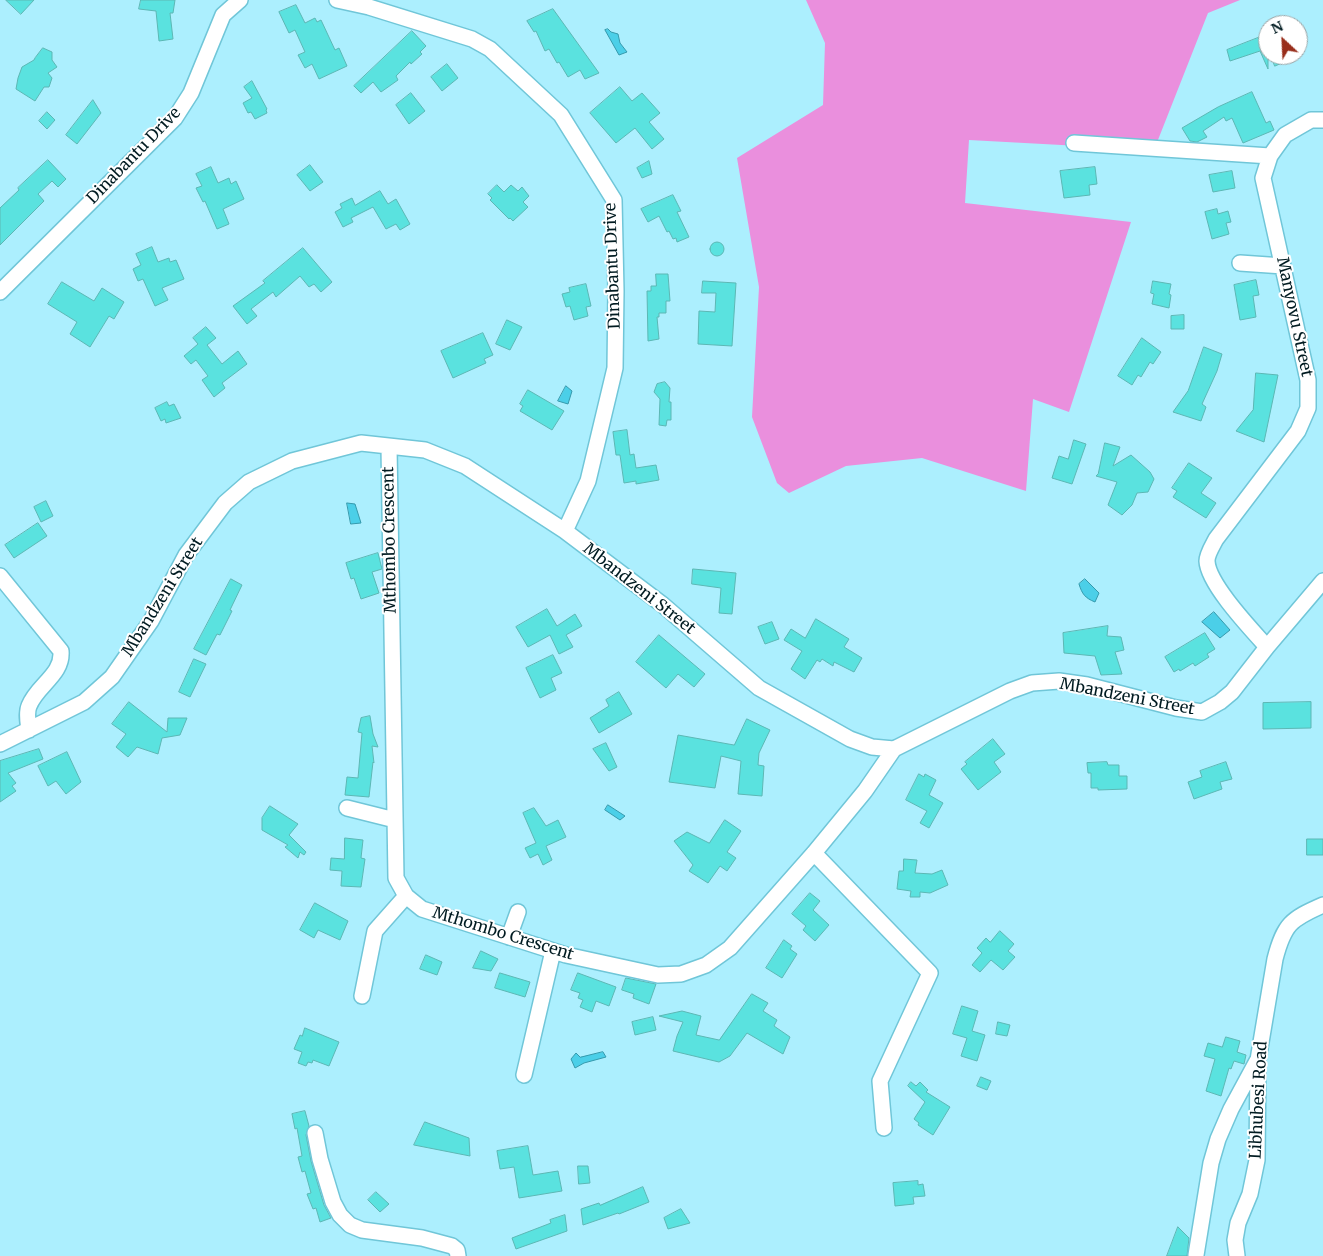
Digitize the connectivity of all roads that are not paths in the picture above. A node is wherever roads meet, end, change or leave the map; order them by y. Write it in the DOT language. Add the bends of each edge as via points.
graph roads {
  1 [pos="240,0"];
  2 [pos="337,0"];
  3 [pos="368,3"];
  4 [pos="1323,120"];
  5 [pos="1074,143"];
  6 [pos="1270,156"];
  7 [pos="1240,264"];
  8 [pos="1283,266"];
  9 [pos="0,292"];
  10 [pos="389,447"];
  11 [pos="565,531"];
  12 [pos="0,576"];
  13 [pos="1323,581"];
  14 [pos="1267,647"];
  15 [pos="29,730"];
  16 [pos="0,744"];
  17 [pos="894,748"];
  18 [pos="347,808"];
  19 [pos="395,820"];
  20 [pos="814,853"];
  21 [pos="406,896"];
  22 [pos="1323,905"];
  23 [pos="518,912"];
  24 [pos="509,937"];
  25 [pos="552,951"];
  26 [pos="362,996"];
  27 [pos="1258,1060"];
  28 [pos="524,1074"];
  29 [pos="884,1128"];
  30 [pos="315,1133"];
  31 [pos="1196,1255"];
  32 [pos="458,1256"];
  33 [pos="1237,1256"];
  1 -- 9 [label="street, Dinabantu Drive" via="223,15 191,93 175,118"];
  2 -- 3 [label="street, Dinabantu Drive"];
  3 -- 11 [label="street, Dinabantu Drive" via="490,49 561,115 614,200 615,368 588,481"];
  4 -- 6 [label="street, Manyovu Street" via="1311,120 1285,135"];
  5 -- 6 [label="street"];
  6 -- 8 [label="street, Manyovu Street" via="1263,178"];
  7 -- 8 [label="street"];
  8 -- 14 [label="street, Manyovu Street" via="1308,380 1308,408 1298,431 1216,539 1207,560 1221,592"];
  10 -- 11 [label="street, Mbandzeni Street" via="425,450 465,466"];
  10 -- 15 [label="street, Mbandzeni Street" via="361,443 292,461 249,482 225,503 186,555 151,621 112,677 84,702"];
  10 -- 19 [label="street, Mthombo Crescent"];
  11 -- 17 [label="street, Mbandzeni Street" via="663,604 760,688 850,739 872,747"];
  12 -- 15 [label="street" via="61,651 60,666 28,706"];
  13 -- 14 [label="street, Mbandzeni Street"];
  14 -- 17 [label="street, Mbandzeni Street" via="1232,692 1202,712 1087,685 1059,681 1032,683"];
  15 -- 16 [label="street, Mbandzeni Street"];
  17 -- 20 [label="street, Mthombo Crescent" via="865,791"];
  18 -- 19 [label="street"];
  19 -- 21 [label="street, Mthombo Crescent" via="396,878"];
  20 -- 25 [label="street, Mthombo Crescent" via="730,948 706,965 681,974 658,975"];
  20 -- 29 [label="street" via="930,973 880,1081"];
  21 -- 24 [label="street, Mthombo Crescent" via="422,909"];
  21 -- 26 [label="street" via="375,931"];
  22 -- 27 [label="street, Libhubesi Road" via="1291,922 1279,946"];
  23 -- 24 [label="street"];
  24 -- 25 [label="street, Mthombo Crescent"];
  25 -- 28 [label="street"];
  27 -- 31 [label="street" via="1218,1138"];
  27 -- 33 [label="street, Libhubesi Road" via="1257,1160 1250,1194 1238,1223"];
  30 -- 32 [label="street" via="333,1202 350,1224 362,1230 422,1238 452,1246"];
}
